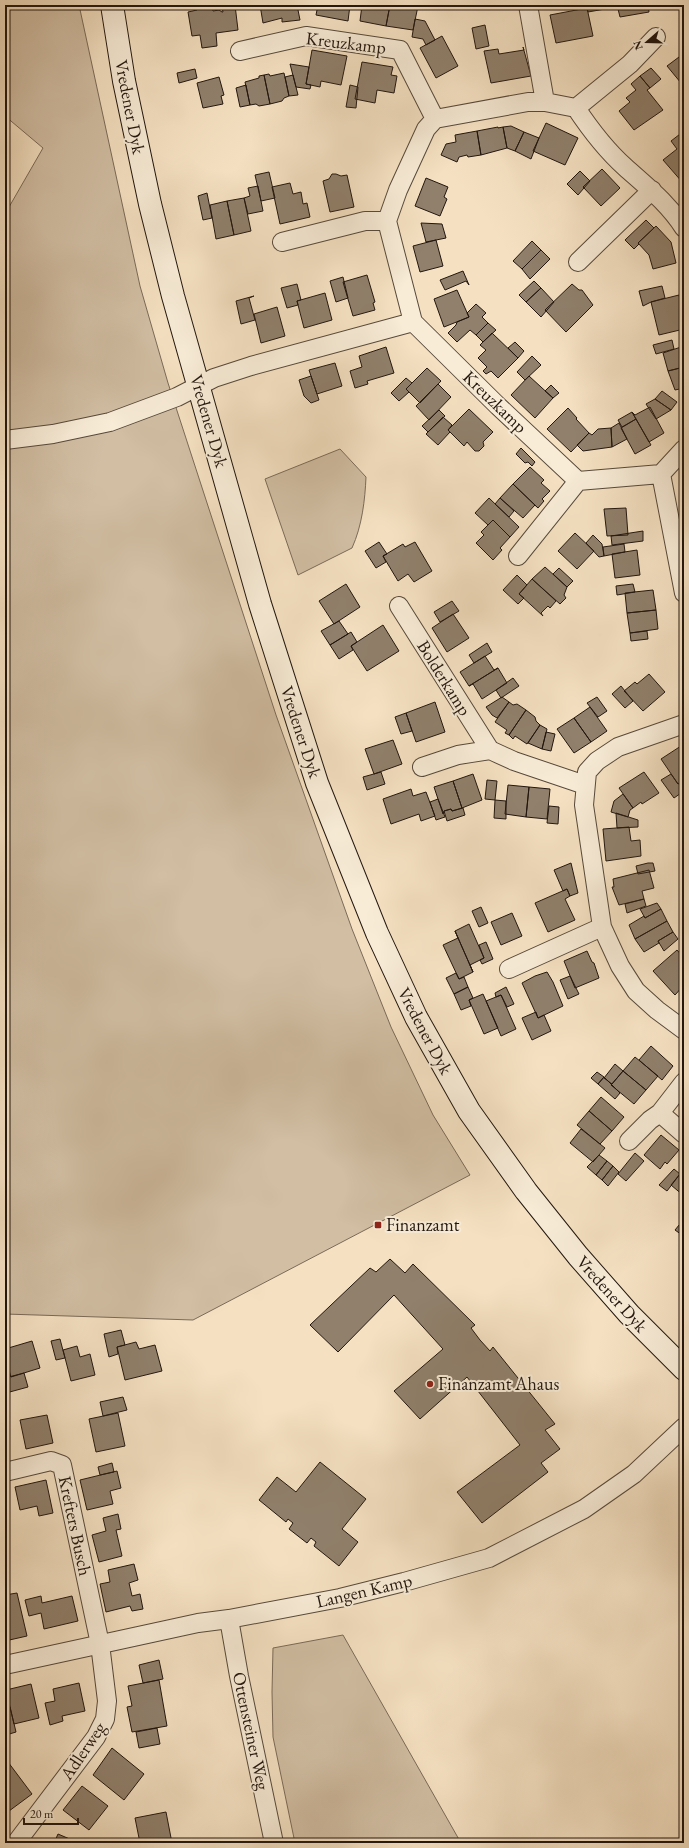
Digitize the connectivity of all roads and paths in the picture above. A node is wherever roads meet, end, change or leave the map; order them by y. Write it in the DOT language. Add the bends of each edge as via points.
graph roads {
  1 [pos="112,5"];
  2 [pos="528,5"];
  3 [pos="656,37"];
  4 [pos="240,51"];
  5 [pos="546,102"];
  6 [pos="576,108"];
  7 [pos="435,119"];
  8 [pos="652,190"];
  9 [pos="387,221"];
  10 [pos="684,228"];
  11 [pos="282,242"];
  12 [pos="578,262"];
  13 [pos="413,322"];
  14 [pos="199,386"];
  15 [pos="5,440"];
  16 [pos="684,449"];
  17 [pos="661,474"];
  18 [pos="578,482"];
  19 [pos="518,556"];
  20 [pos="684,594"];
  21 [pos="399,606"];
  22 [pos="684,724"];
  23 [pos="490,750"];
  24 [pos="422,767"];
  25 [pos="585,785"];
  26 [pos="602,927"];
  27 [pos="509,969"];
  28 [pos="684,1030"];
  29 [pos="684,1082"];
  30 [pos="660,1113"];
  31 [pos="684,1134"];
  32 [pos="629,1141"];
  33 [pos="684,1369"];
  34 [pos="684,1427"];
  35 [pos="5,1472"];
  36 [pos="229,1619"];
  37 [pos="100,1644"];
  38 [pos="5,1665"];
  39 [pos="16,1843"];
  40 [pos="274,1843"];
  1 -- 14 [label="main road, Vredener Dyk" via="124,81 150,204"];
  2 -- 5 [label="street"];
  3 -- 6 [label="street" via="630,64"];
  4 -- 7 [label="street, Kreuzkamp" via="306,36 400,50"];
  5 -- 6 [label="street"];
  5 -- 7 [label="street" via="528,102"];
  6 -- 8 [label="street" via="612,154"];
  7 -- 9 [label="street" via="426,129"];
  8 -- 10 [label="street" via="675,213"];
  8 -- 12 [label="street"];
  9 -- 11 [label="street" via="365,221"];
  9 -- 13 [label="street"];
  13 -- 14 [label="street" via="251,366 214,378"];
  13 -- 18 [label="street, Kreuzkamp"];
  14 -- 15 [label="street" via="110,422 53,434"];
  14 -- 33 [label="main road, Vredener Dyk" via="260,604 317,783 377,933 416,1017 469,1111 526,1191 629,1314"];
  16 -- 17 [label="street"];
  17 -- 18 [label="street"];
  17 -- 20 [label="street"];
  18 -- 19 [label="street"];
  21 -- 23 [label="street, Bolderkamp"];
  22 -- 25 [label="street" via="618,747 592,766 587,772"];
  23 -- 24 [label="street" via="458,755"];
  23 -- 25 [label="street" via="514,761"];
  25 -- 26 [label="street" via="584,805"];
  26 -- 27 [label="street"];
  26 -- 28 [label="street" via="620,966 636,991"];
  29 -- 30 [label="street"];
  30 -- 31 [label="street"];
  30 -- 32 [label="street"];
  34 -- 36 [label="street, Langen Kamp" via="634,1474 584,1509 489,1558 340,1598"];
  35 -- 37 [label="street, Krefters Busch" via="51,1461 62,1465"];
  36 -- 37 [label="street, Langen Kamp"];
  36 -- 40 [label="street, Ottensteiner Weg"];
  37 -- 38 [label="street, Langen Kamp"];
  37 -- 39 [label="street, Adlerweg" via="107,1701 105,1719 96,1737"];
}
